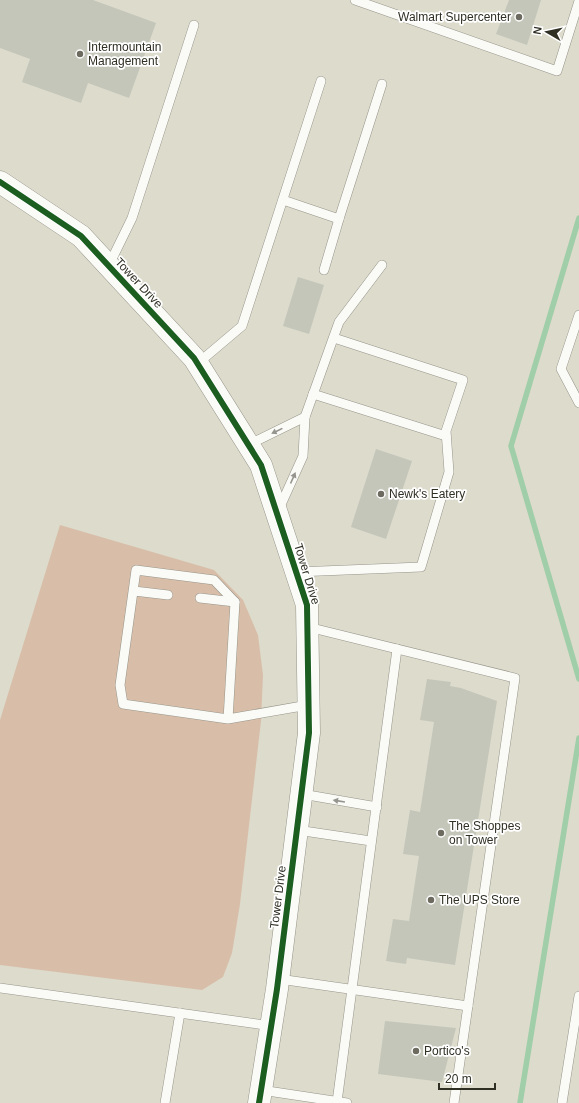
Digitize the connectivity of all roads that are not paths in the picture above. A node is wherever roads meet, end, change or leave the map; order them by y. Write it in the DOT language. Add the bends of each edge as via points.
graph roads {
  1 [pos="355,0"];
  2 [pos="579,0"];
  3 [pos="194,25"];
  4 [pos="321,81"];
  5 [pos="382,84"];
  6 [pos="0,182"];
  7 [pos="282,200"];
  8 [pos="339,219"];
  9 [pos="382,265"];
  10 [pos="109,266"];
  11 [pos="324,270"];
  12 [pos="579,315"];
  13 [pos="334,338"];
  14 [pos="197,364"];
  15 [pos="313,394"];
  16 [pos="579,403"];
  17 [pos="305,417"];
  18 [pos="446,436"];
  19 [pos="248,445"];
  20 [pos="277,514"];
  21 [pos="296,572"];
  22 [pos="134,591"];
  23 [pos="168,595"];
  24 [pos="200,598"];
  25 [pos="235,602"];
  26 [pos="308,627"];
  27 [pos="397,649"];
  28 [pos="308,705"];
  29 [pos="228,719"];
  30 [pos="302,794"];
  31 [pos="377,807"];
  32 [pos="297,830"];
  33 [pos="371,841"];
  34 [pos="279,978"];
  35 [pos="0,988"];
  36 [pos="352,989"];
  37 [pos="579,996"];
  38 [pos="468,1006"];
  39 [pos="180,1013"];
  40 [pos="272,1026"];
  41 [pos="576,1030"];
  42 [pos="260,1097"];
  43 [pos="342,1102"];
  44 [pos="165,1103"];
  45 [pos="454,1103"];
  46 [pos="562,1103"];
  1 -- 2 [label="lane" via="557,71"];
  3 -- 10 [label="lane" via="132,218"];
  4 -- 7 [label="lane"];
  5 -- 8 [label="lane"];
  6 -- 10 [label="street, Tower Drive" via="81,236"];
  7 -- 8 [label="lane"];
  7 -- 14 [label="lane" via="242,326"];
  8 -- 11 [label="lane"];
  9 -- 13 [label="lane" via="339,322"];
  10 -- 14 [label="street, Tower Drive"];
  12 -- 16 [label="lane" via="561,369"];
  13 -- 15 [label="lane"];
  13 -- 18 [label="lane" via="463,380"];
  14 -- 19 [label="street, Tower Drive"];
  15 -- 17 [label="lane"];
  15 -- 18 [label="lane"];
  17 -- 19 [label="lane, one-way"];
  20 -- 17 [label="lane, one-way" via="303,456"];
  18 -- 21 [label="lane" via="449,472 421,567"];
  19 -- 20 [label="street, Tower Drive" via="261,465"];
  20 -- 21 [label="street, Tower Drive"];
  21 -- 26 [label="street, Tower Drive" via="307,605"];
  22 -- 23 [label="lane"];
  22 -- 25 [label="lane" via="136,570 214,580"];
  22 -- 29 [label="lane" via="120,685 123,704"];
  24 -- 25 [label="lane"];
  25 -- 29 [label="lane"];
  26 -- 27 [label="lane"];
  26 -- 28 [label="street, Tower Drive"];
  27 -- 31 [label="lane"];
  27 -- 38 [label="lane" via="515,678"];
  28 -- 29 [label="lane"];
  28 -- 30 [label="street, Tower Drive" via="309,733"];
  31 -- 30 [label="lane, one-way"];
  30 -- 32 [label="street, Tower Drive"];
  31 -- 33 [label="lane"];
  32 -- 33 [label="lane"];
  32 -- 34 [label="street, Tower Drive"];
  33 -- 36 [label="lane"];
  34 -- 36 [label="lane"];
  34 -- 40 [label="street, Tower Drive"];
  35 -- 39 [label="lane"];
  36 -- 38 [label="lane"];
  36 -- 43 [label="lane"];
  37 -- 41 [label="lane"];
  38 -- 45 [label="lane"];
  39 -- 40 [label="lane"];
  39 -- 44 [label="lane"];
  40 -- 42 [label="street, Tower Drive"];
  41 -- 46 [label="lane"];
  42 -- 43 [label="lane"];
}
